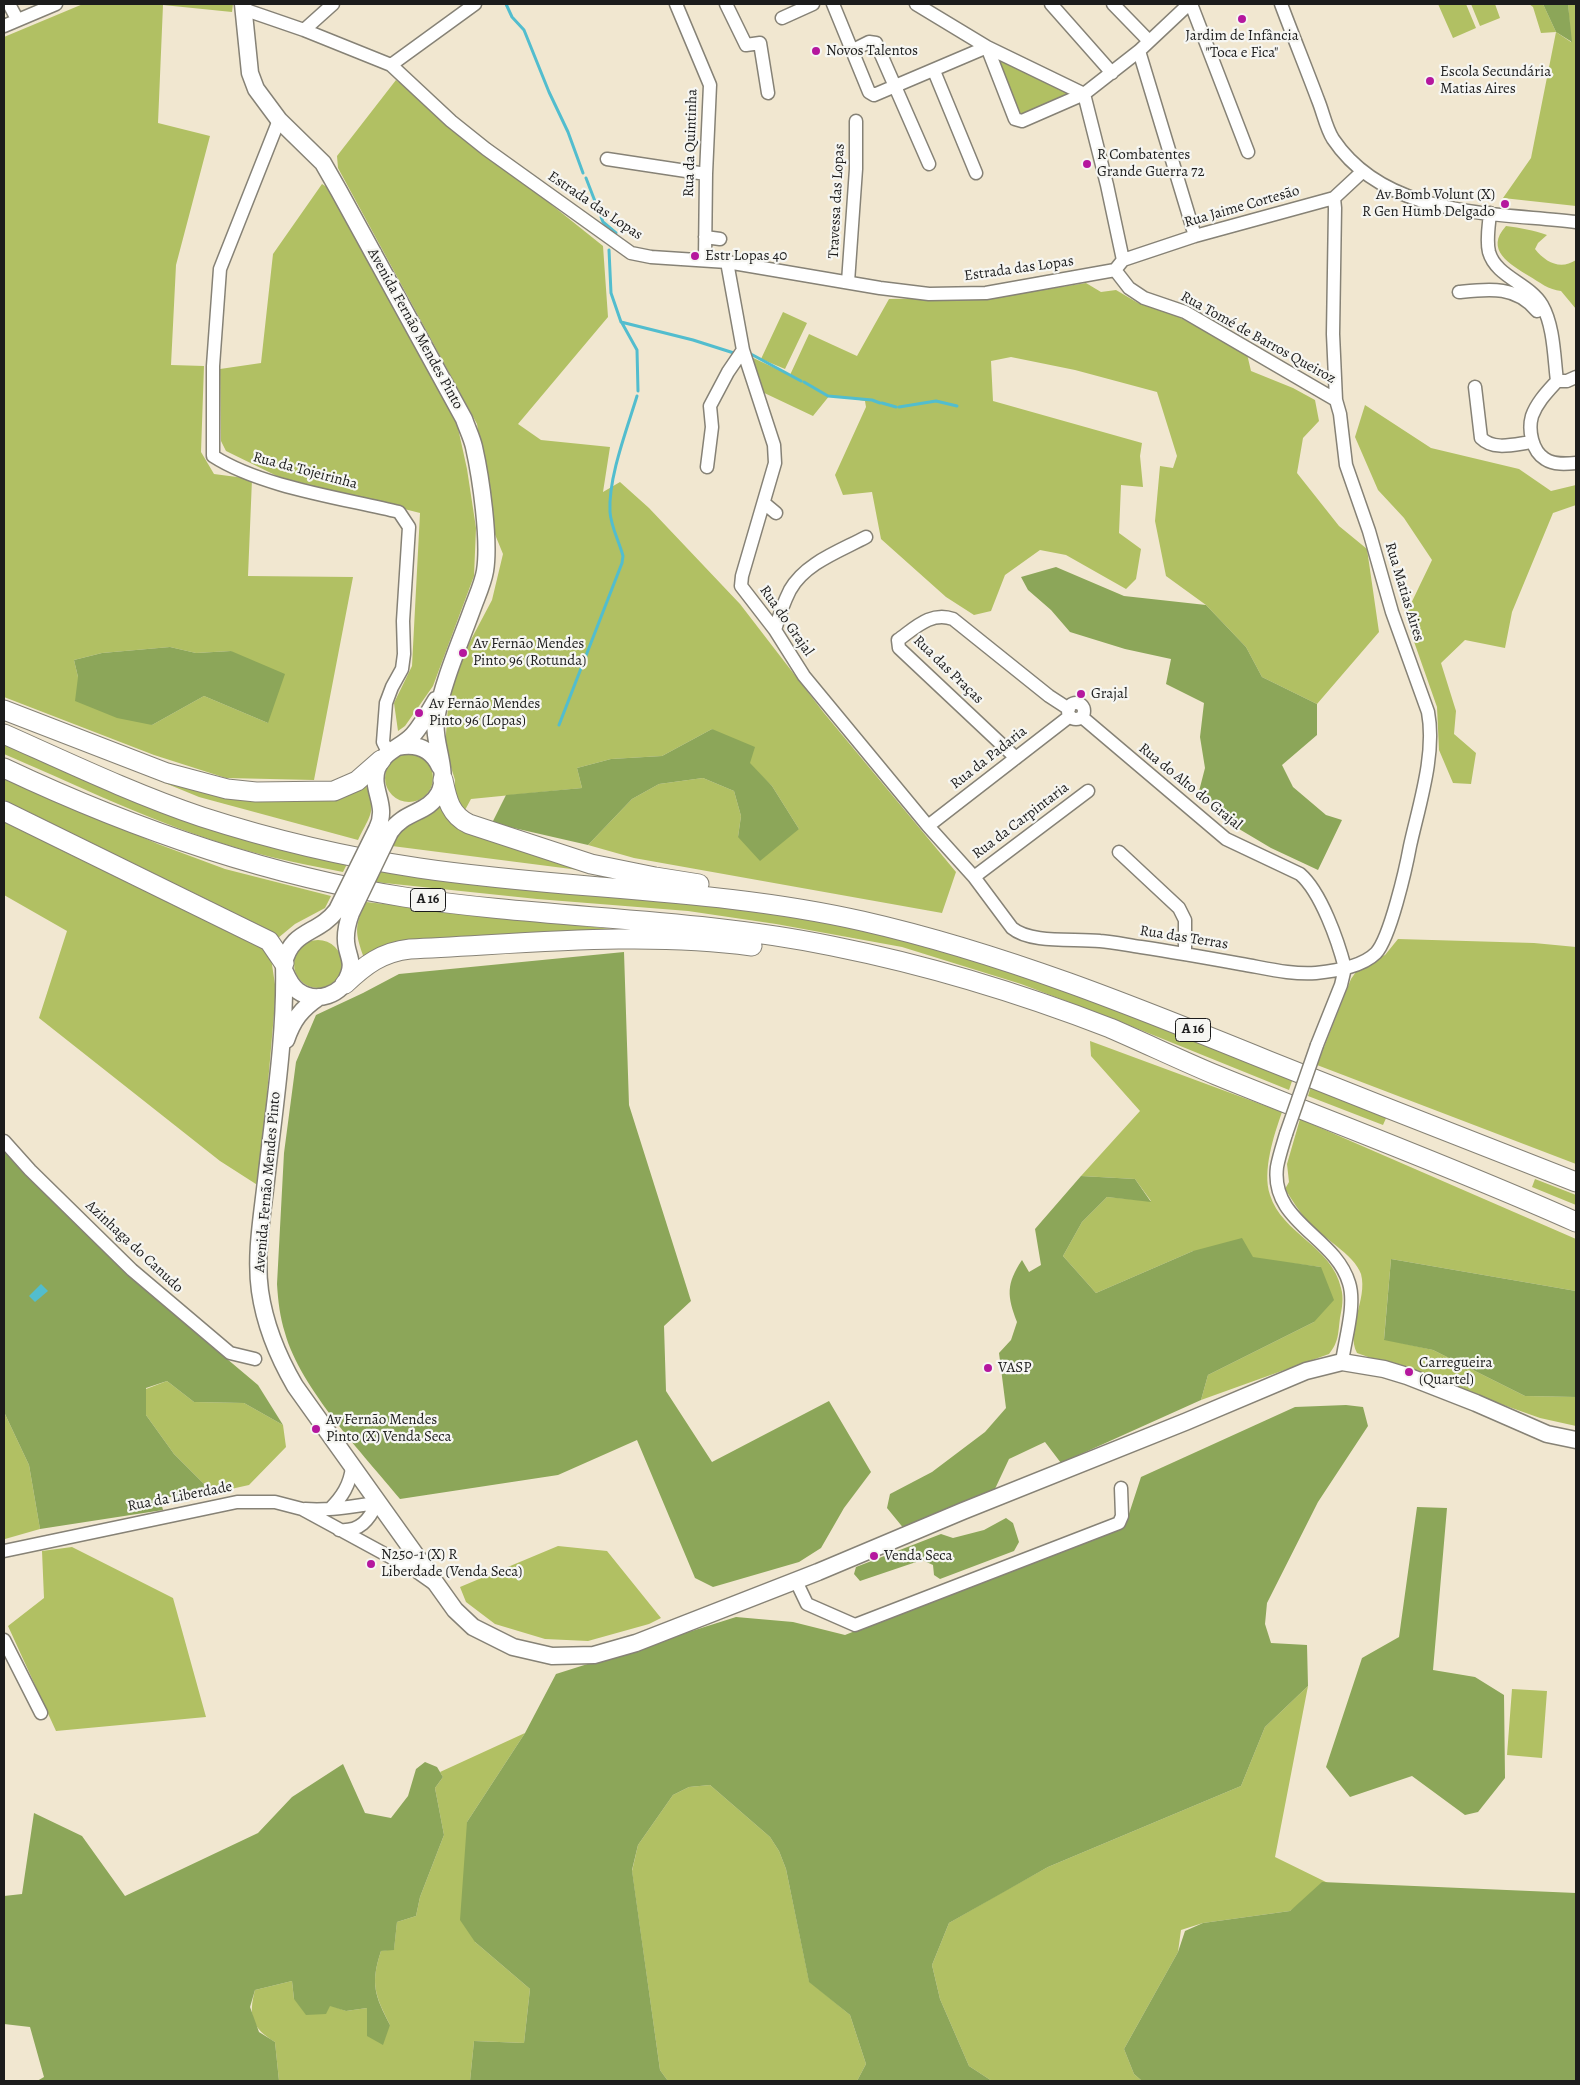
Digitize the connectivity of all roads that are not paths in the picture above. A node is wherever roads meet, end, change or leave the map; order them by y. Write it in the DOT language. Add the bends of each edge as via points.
graph roads {
  1 [pos="9,4"];
  2 [pos="56,4"];
  3 [pos="333,4"];
  4 [pos="475,4"];
  5 [pos="676,4"];
  6 [pos="726,4"];
  7 [pos="813,4"];
  8 [pos="834,4"];
  9 [pos="916,4"];
  10 [pos="1051,4"];
  11 [pos="1113,4"];
  12 [pos="1190,4"];
  13 [pos="1281,4"];
  14 [pos="243,6"];
  15 [pos="936,8"];
  16 [pos="782,18"];
  17 [pos="17,19"];
  18 [pos="4,26"];
  19 [pos="304,30"];
  20 [pos="1148,40"];
  21 [pos="987,47"];
  22 [pos="853,50"];
  23 [pos="1139,51"];
  24 [pos="391,65"];
  25 [pos="934,71"];
  26 [pos="1112,73"];
  27 [pos="895,86"];
  28 [pos="768,93"];
  29 [pos="1084,94"];
  30 [pos="279,120"];
  31 [pos="856,121"];
  32 [pos="1248,152"];
  33 [pos="607,158"];
  34 [pos="929,164"];
  35 [pos="1362,172"];
  36 [pos="706,174"];
  37 [pos="976,174"];
  38 [pos="1334,198"];
  39 [pos="1490,213"];
  40 [pos="1576,222"];
  41 [pos="1195,236"];
  42 [pos="705,237"];
  43 [pos="720,239"];
  44 [pos="705,259"];
  45 [pos="727,262"];
  46 [pos="1119,265"];
  47 [pos="848,282"];
  48 [pos="1459,292"];
  49 [pos="1549,326"];
  50 [pos="743,350"];
  51 [pos="1576,377"];
  52 [pos="1558,381"];
  53 [pos="1475,387"];
  54 [pos="1336,400"];
  55 [pos="1532,442"];
  56 [pos="1576,463"];
  57 [pos="706,467"];
  58 [pos="764,503"];
  59 [pos="776,513"];
  60 [pos="866,537"];
  61 [pos="943,616"];
  62 [pos="775,630"];
  63 [pos="446,683"];
  64 [pos="4,710"];
  65 [pos="1074,714"];
  66 [pos="4,734"];
  67 [pos="389,753"];
  68 [pos="1016,758"];
  69 [pos="4,768"];
  70 [pos="442,775"];
  71 [pos="1088,791"];
  72 [pos="378,792"];
  73 [pos="4,810"];
  74 [pos="416,811"];
  75 [pos="928,826"];
  76 [pos="384,831"];
  77 [pos="1119,852"];
  78 [pos="974,877"];
  79 [pos="800,909"];
  80 [pos="344,912"];
  81 [pos="310,932"];
  82 [pos="1018,933"];
  83 [pos="347,948"];
  84 [pos="871,954"];
  85 [pos="1184,954"];
  86 [pos="285,967"];
  87 [pos="1345,968"];
  88 [pos="345,984"];
  89 [pos="319,997"];
  90 [pos="280,1058"];
  91 [pos="4,1140"];
  92 [pos="1576,1182"];
  93 [pos="1533,1202"];
  94 [pos="1576,1222"];
  95 [pos="1576,1232"];
  96 [pos="255,1359"];
  97 [pos="1342,1362"];
  98 [pos="1576,1440"];
  99 [pos="352,1467"];
  100 [pos="1121,1488"];
  101 [pos="377,1503"];
  102 [pos="302,1509"];
  103 [pos="330,1509"];
  104 [pos="339,1530"];
  105 [pos="4,1551"];
  106 [pos="796,1581"];
  107 [pos="435,1584"];
  108 [pos="4,1640"];
  109 [pos="41,1713"];
  1 -- 17 [label="street"];
  2 -- 17 [label="street"];
  3 -- 19 [label="street"];
  4 -- 24 [label="street"];
  5 -- 36 [label="street, Rua da Quintinha" via="710,85"];
  6 -- 28 [label="street" via="746,45 760,43"];
  7 -- 16 [label="street"];
  8 -- 22 [label="street"];
  9 -- 15 [label="street"];
  10 -- 26 [label="street"];
  11 -- 20 [label="street"];
  12 -- 20 [label="street"];
  12 -- 32 [label="street"];
  13 -- 35 [label="street" via="1332,137"];
  14 -- 19 [label="street, Estrada das Lopas"];
  14 -- 30 [label="main road, Avenida Fernão Mendes Pinto" via="250,73 256,89"];
  15 -- 21 [label="street"];
  17 -- 18 [label="street"];
  19 -- 24 [label="street, Estrada das Lopas"];
  20 -- 23 [label="street"];
  21 -- 25 [label="street"];
  21 -- 29 [label="street"];
  21 -- 29 [label="street" via="1018,121"];
  22 -- 27 [label="street" via="869,42 876,43"];
  22 -- 27 [label="street" via="869,92 874,95"];
  23 -- 26 [label="street"];
  23 -- 41 [label="street"];
  24 -- 44 [label="street, Estrada das Lopas" via="486,149 631,253"];
  25 -- 27 [label="street"];
  25 -- 37 [label="street"];
  26 -- 29 [label="street"];
  27 -- 34 [label="street"];
  29 -- 46 [label="street" via="1107,185"];
  30 -- 63 [label="main road, Avenida Fernão Mendes Pinto" via="323,163 340,191 464,419 474,446 487,546 485,572"];
  30 -- 67 [label="street, Rua da Tojeirinha" via="220,269 213,366 213,456 270,481 399,512 409,527 403,621 404,662 386,703 384,742"];
  31 -- 47 [label="street, Travessa das Lopas"];
  33 -- 36 [label="street"];
  35 -- 38 [label="street, Rua Jaime Cortesão"];
  35 -- 39 [label="street" via="1392,190 1423,202"];
  36 -- 42 [label="street, Rua da Quintinha"];
  38 -- 41 [label="street, Rua Jaime Cortesão"];
  38 -- 54 [label="street, Rua Matias Aires"];
  39 -- 40 [label="street"];
  39 -- 49 [label="street" via="1488,250 1493,261 1535,295 1543,306"];
  41 -- 46 [label="street, Rua Jaime Cortesão"];
  42 -- 43 [label="street"];
  42 -- 44 [label="street, Rua da Quintinha"];
  44 -- 45 [label="street, Estrada das Lopas"];
  45 -- 47 [label="street, Estrada das Lopas"];
  45 -- 50 [label="street, Rua do Grajal"];
  46 -- 47 [label="street, Estrada das Lopas" via="986,293 929,294"];
  46 -- 54 [label="street, Rua Tomé de Barros Queiroz" via="1129,288 1144,298 1185,312"];
  48 -- 49 [label="street" via="1510,292 1529,301"];
  49 -- 52 [label="street"];
  50 -- 57 [label="street" via="710,406 712,427"];
  50 -- 58 [label="street, Rua do Grajal" via="774,445 775,463"];
  51 -- 52 [label="street"];
  52 -- 55 [label="street" via="1540,400 1532,415"];
  53 -- 55 [label="street" via="1481,438 1486,443 1496,446"];
  54 -- 87 [label="street, Rua Matias Aires" via="1346,465 1432,730 1409,851 1383,942 1367,960"];
  55 -- 56 [label="street" via="1545,459 1561,464"];
  58 -- 59 [label="street"];
  58 -- 62 [label="street, Rua do Grajal" via="741,586"];
  60 -- 62 [label="street" via="821,560 799,578 783,605"];
  61 -- 65 [label="street, Rua do Alto do Grajal" via="953,619"];
  61 -- 68 [label="street, Rua das Praças" via="929,618 898,640 899,648"];
  62 -- 75 [label="street, Rua do Grajal" via="804,676"];
  63 -- 67 [label="main road, Avenida Fernão Mendes Pinto" via="412,737"];
  63 -- 70 [label="main road, Avenida Fernão Mendes Pinto" via="435,731"];
  64 -- 67 [label="highway" via="166,773 256,792 334,791 357,781"];
  65 -- 68 [label="street, Rua da Padaria"];
  65 -- 87 [label="street, Rua do Alto do Grajal" via="1226,839 1300,874 1310,883 1340,949"];
  66 -- 79 [label="highway, A 16" via="121,786 200,816 331,852 462,874 682,894"];
  67 -- 70 [label="main road" via="414,746 429,752 437,760"];
  67 -- 72 [label="main road, Avenida Fernão Mendes Pinto" via="376,770"];
  68 -- 75 [label="street, Rua da Padaria"];
  69 -- 84 [label="highway, A 16" via="151,830 235,858 321,881 452,903 717,928"];
  70 -- 74 [label="main road, Avenida Fernão Mendes Pinto" via="435,800"];
  70 -- 79 [label="highway, A 16" via="450,808 469,824 591,864 735,889"];
  71 -- 78 [label="street, Rua da Carpintaria"];
  72 -- 74 [label="main road" via="384,802 394,808 404,812"];
  72 -- 76 [label="main road, Avenida Fernão Mendes Pinto"];
  73 -- 86 [label="highway" via="269,941"];
  74 -- 76 [label="main road, Avenida Fernão Mendes Pinto"];
  75 -- 78 [label="street, Rua do Grajal"];
  76 -- 80 [label="main road, Avenida Fernão Mendes Pinto, bridge"];
  77 -- 85 [label="street" via="1179,908 1184,920"];
  78 -- 82 [label="street, Rua do Grajal"];
  79 -- 92 [label="highway, A 16" via="900,930 1025,966"];
  80 -- 81 [label="main road, Avenida Fernão Mendes Pinto"];
  80 -- 83 [label="main road, Avenida Fernão Mendes Pinto"];
  81 -- 83 [label="main road" via="331,934"];
  81 -- 86 [label="main road, Avenida Fernão Mendes Pinto" via="292,943 286,952"];
  82 -- 85 [label="street, Rua das Terras"];
  83 -- 88 [label="main road, Avenida Fernão Mendes Pinto" via="351,966"];
  84 -- 88 [label="highway, A 16" via="646,939 410,949 381,956 361,968"];
  84 -- 93 [label="highway, A 16" via="980,983 1110,1029"];
  85 -- 87 [label="street, Rua das Terras" via="1277,970 1315,973"];
  86 -- 89 [label="main road" via="297,991"];
  86 -- 90 [label="main road, Avenida Fernão Mendes Pinto"];
  87 -- 97 [label="street, bridge" via="1286,1134 1277,1180 1288,1211 1340,1262 1349,1282 1352,1297"];
  88 -- 89 [label="main road, Avenida Fernão Mendes Pinto" via="329,996"];
  89 -- 90 [label="main road, Avenida Fernão Mendes Pinto" via="291,1024"];
  90 -- 99 [label="main road, Avenida Fernão Mendes Pinto" via="261,1229 259,1264 263,1309 279,1358"];
  91 -- 96 [label="street, Azinhaga do Canudo" via="30,1170 132,1270 230,1353"];
  93 -- 94 [label="highway, A 16"];
  93 -- 95 [label="highway" via="1549,1219"];
  97 -- 98 [label="main road" via="1392,1371 1546,1434"];
  97 -- 106 [label="main road, Avenida Fernão Mendes Pinto" via="1306,1370"];
  99 -- 101 [label="main road, Avenida Fernão Mendes Pinto"];
  99 -- 103 [label="street" via="347,1487"];
  100 -- 106 [label="street" via="1122,1516 1119,1523 855,1625 807,1604"];
  101 -- 103 [label="street"];
  101 -- 104 [label="street" via="363,1524 355,1529"];
  101 -- 107 [label="main road, Avenida Fernão Mendes Pinto"];
  102 -- 103 [label="street"];
  102 -- 104 [label="street, Rua da Liberdade"];
  102 -- 105 [label="street, Rua da Liberdade" via="275,1502 237,1502"];
  104 -- 107 [label="street, Rua da Liberdade"];
  106 -- 107 [label="main road, Avenida Fernão Mendes Pinto" via="636,1643 594,1655 569,1656 552,1656 513,1647 473,1627"];
  108 -- 109 [label="street"];
}
